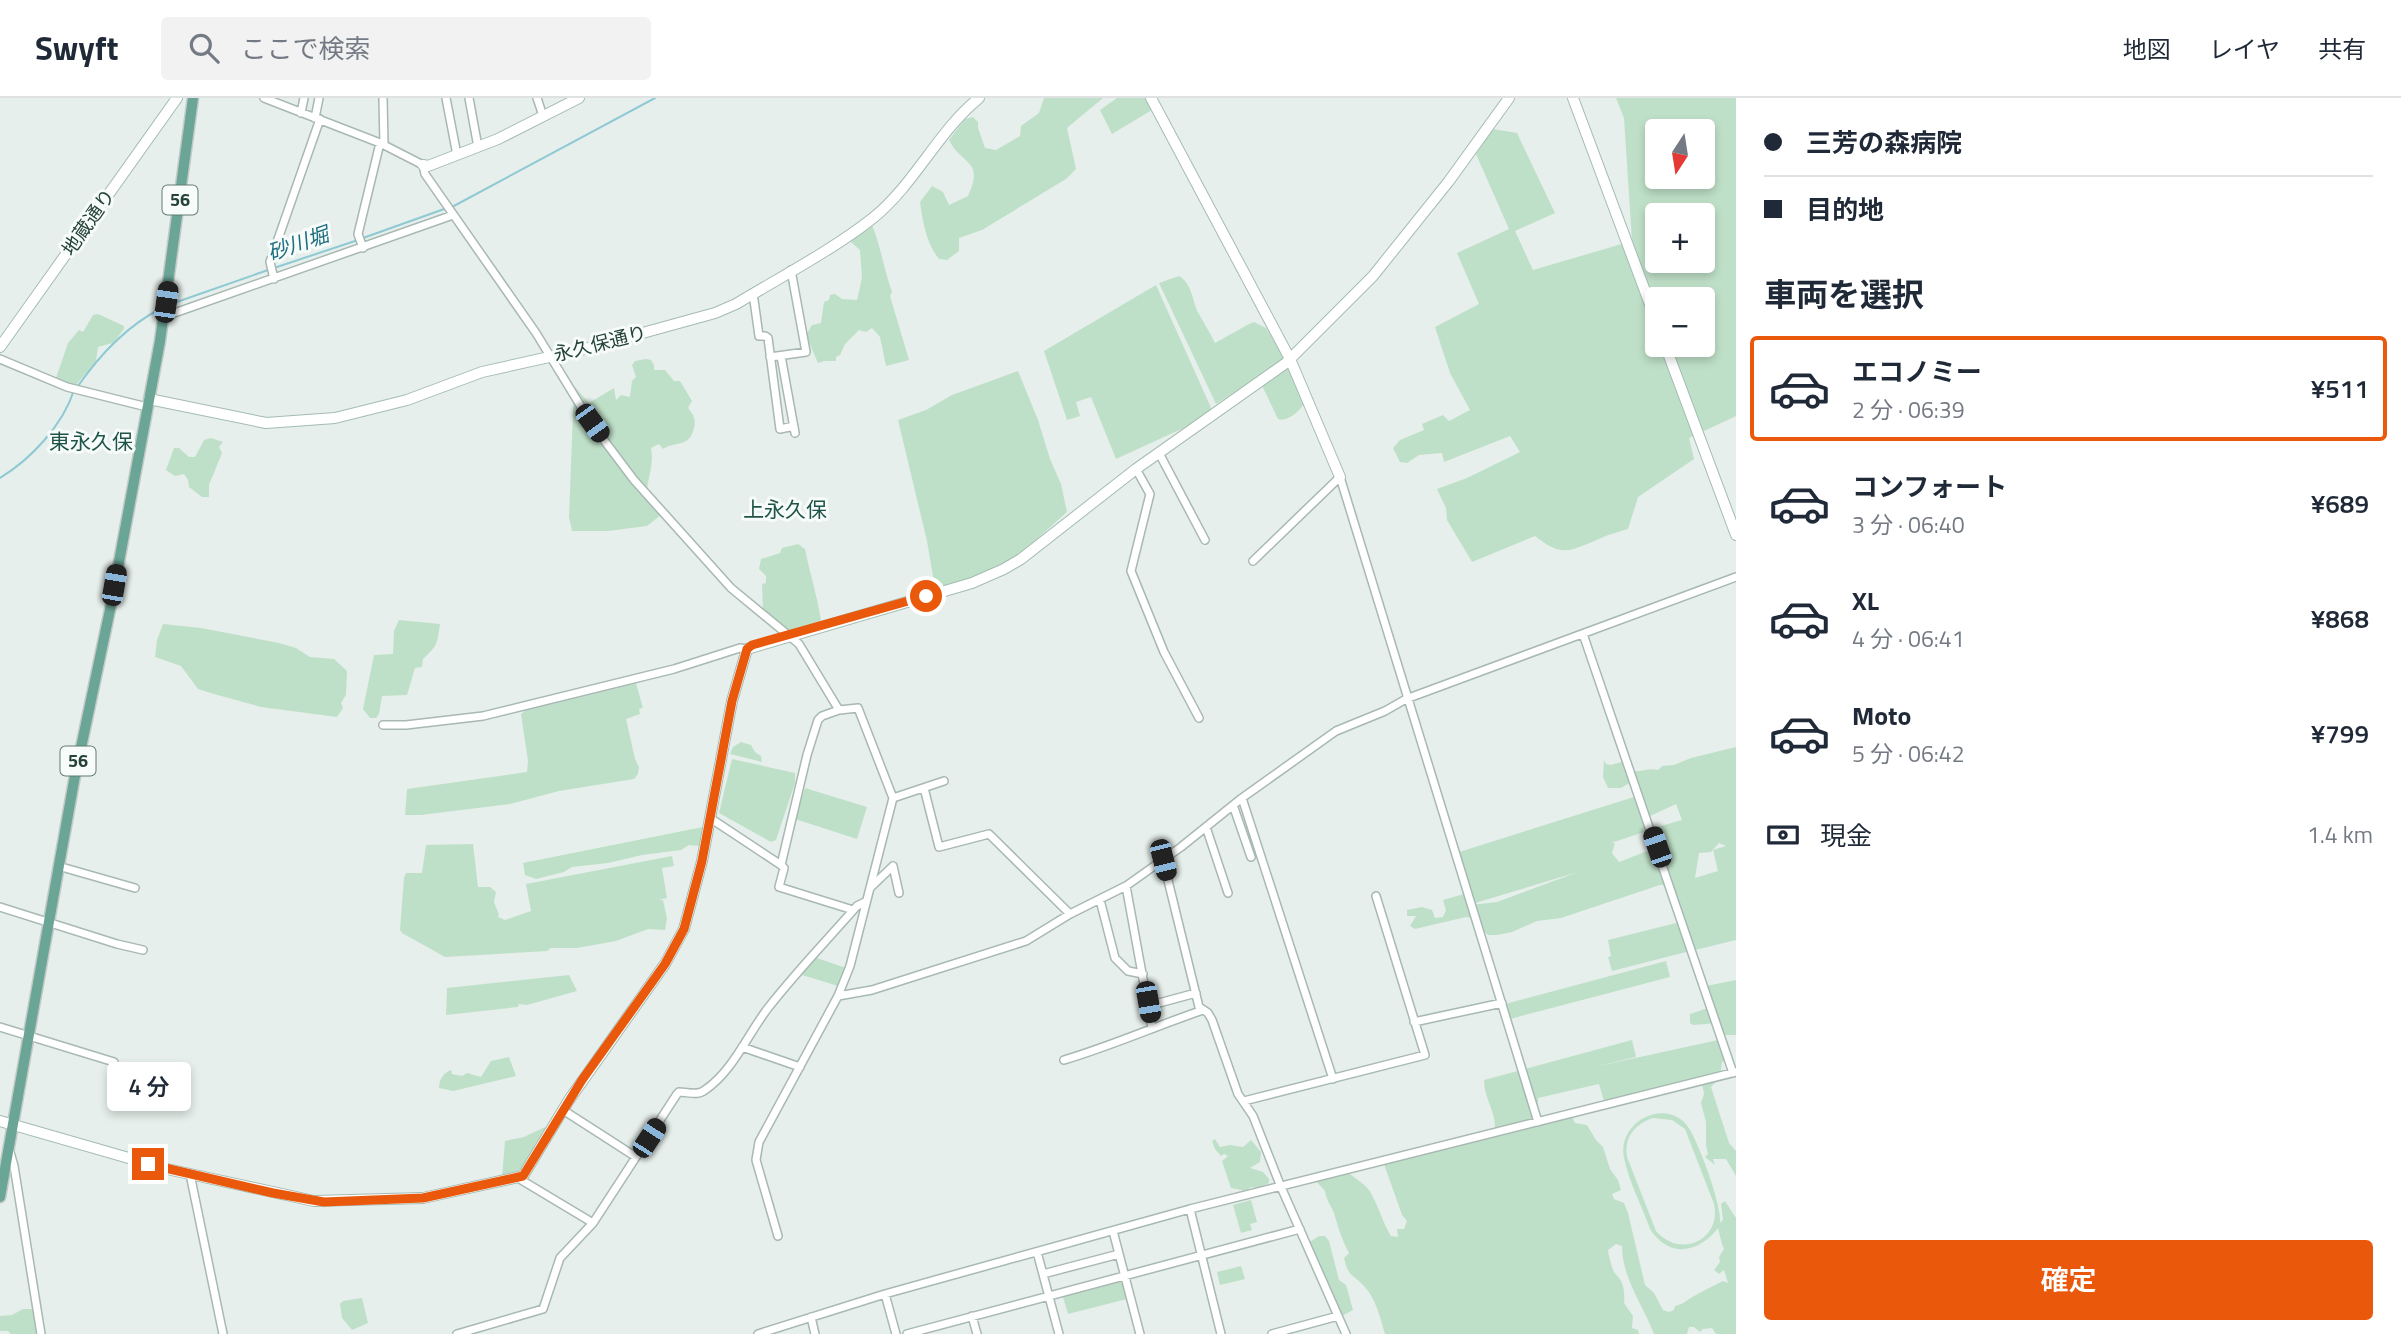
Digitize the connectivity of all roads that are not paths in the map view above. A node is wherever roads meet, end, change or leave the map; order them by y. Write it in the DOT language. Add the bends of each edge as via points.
graph roads {
  1 [pos="177,98"];
  2 [pos="193,98"];
  3 [pos="264,98"];
  4 [pos="304,98"];
  5 [pos="319,98"];
  6 [pos="383,98"];
  7 [pos="446,98"];
  8 [pos="469,98"];
  9 [pos="537,98"];
  10 [pos="579,98"];
  11 [pos="979,98"];
  12 [pos="1150,98"];
  13 [pos="1509,98"];
  14 [pos="1573,98"];
  15 [pos="301,113"];
  16 [pos="543,116"];
  17 [pos="317,118"];
  18 [pos="382,144"];
  19 [pos="478,147"];
  20 [pos="457,155"];
  21 [pos="423,165"];
  22 [pos="452,214"];
  23 [pos="362,247"];
  24 [pos="791,270"];
  25 [pos="274,279"];
  26 [pos="1645,291"];
  27 [pos="753,293"];
  28 [pos="164,316"];
  29 [pos="0,347"];
  30 [pos="551,356"];
  31 [pos="781,356"];
  32 [pos="1670,357"];
  33 [pos="770,358"];
  34 [pos="0,359"];
  35 [pos="1290,359"];
  36 [pos="148,403"];
  37 [pos="1159,453"];
  38 [pos="1136,469"];
  39 [pos="1340,477"];
  40 [pos="1736,534"];
  41 [pos="1205,540"];
  42 [pos="1253,562"];
  43 [pos="1736,577"];
  44 [pos="1584,634"];
  45 [pos="789,635"];
  46 [pos="747,649"];
  47 [pos="1406,699"];
  48 [pos="839,710"];
  49 [pos="1199,718"];
  50 [pos="383,725"];
  51 [pos="944,781"];
  52 [pos="924,788"];
  53 [pos="894,798"];
  54 [pos="1242,798"];
  55 [pos="1233,805"];
  56 [pos="710,818"];
  57 [pos="1206,827"];
  58 [pos="1251,858"];
  59 [pos="1163,860"];
  60 [pos="782,865"];
  61 [pos="58,866"];
  62 [pos="1126,886"];
  63 [pos="135,888"];
  64 [pos="869,890"];
  65 [pos="898,893"];
  66 [pos="1228,893"];
  67 [pos="1376,896"];
  68 [pos="1100,900"];
  69 [pos="865,902"];
  70 [pos="0,907"];
  71 [pos="853,910"];
  72 [pos="1070,914"];
  73 [pos="47,923"];
  74 [pos="143,950"];
  75 [pos="1143,974"];
  76 [pos="1196,993"];
  77 [pos="838,996"];
  78 [pos="1148,1002"];
  79 [pos="1502,1003"];
  80 [pos="1203,1010"];
  81 [pos="1414,1022"];
  82 [pos="0,1027"];
  83 [pos="1152,1028"];
  84 [pos="28,1035"];
  85 [pos="742,1047"];
  86 [pos="1063,1060"];
  87 [pos="114,1062"];
  88 [pos="800,1067"];
  89 [pos="1735,1073"];
  90 [pos="1333,1079"];
  91 [pos="1244,1101"];
  92 [pos="563,1110"];
  93 [pos="0,1121"];
  94 [pos="1538,1122"];
  95 [pos="12,1124"];
  96 [pos="8,1148"];
  97 [pos="636,1157"];
  98 [pos="190,1174"];
  99 [pos="518,1178"];
  100 [pos="1281,1187"];
  101 [pos="0,1197"];
  102 [pos="1190,1209"];
  103 [pos="593,1223"];
  104 [pos="1300,1229"];
  105 [pos="1113,1231"];
  106 [pos="778,1236"];
  107 [pos="1037,1252"];
  108 [pos="1119,1254"];
  109 [pos="1202,1255"];
  110 [pos="1043,1274"];
  111 [pos="1125,1276"];
  112 [pos="885,1294"];
  113 [pos="1049,1296"];
  114 [pos="972,1316"];
  115 [pos="811,1317"];
  116 [pos="1338,1317"];
  117 [pos="41,1334"];
  118 [pos="223,1334"];
  119 [pos="457,1334"];
  120 [pos="758,1334"];
  121 [pos="815,1334"];
  122 [pos="896,1334"];
  123 [pos="907,1334"];
  124 [pos="977,1334"];
  125 [pos="1059,1334"];
  126 [pos="1140,1334"];
  127 [pos="1222,1334"];
  128 [pos="1272,1334"];
  129 [pos="1346,1334"];
  1 -- 29 [label="street, 地蔵通り"];
  2 -- 28 [label="main road, 56"];
  3 -- 15 [label="street"];
  4 -- 15 [label="street"];
  5 -- 17 [label="street"];
  6 -- 18 [label="street"];
  7 -- 20 [label="street"];
  8 -- 19 [label="street"];
  9 -- 16 [label="street"];
  10 -- 16 [label="street"];
  11 -- 24 [label="street, 永久保通り" via="873,218"];
  12 -- 35 [label="street"];
  13 -- 35 [label="street" via="1373,275"];
  14 -- 26 [label="street"];
  15 -- 17 [label="street"];
  16 -- 19 [label="street"];
  17 -- 18 [label="street"];
  17 -- 25 [label="street" via="269,267"];
  18 -- 21 [label="street"];
  18 -- 23 [label="street" via="358,236"];
  19 -- 20 [label="street"];
  20 -- 21 [label="street"];
  21 -- 22 [label="street"];
  22 -- 23 [label="street"];
  22 -- 30 [label="street"];
  23 -- 25 [label="street"];
  24 -- 27 [label="street, 永久保通り"];
  24 -- 31 [label="street" via="806,352"];
  25 -- 28 [label="street"];
  27 -- 30 [label="street, 永久保通り" via="715,313"];
  27 -- 33 [label="street" via="759,336 768,338"];
  28 -- 36 [label="main road, 56"];
  30 -- 36 [label="street, 永久保通り" via="482,372 407,400 335,418 267,423"];
  30 -- 45 [label="street" via="592,423 664,516 731,588"];
  31 -- 33 [label="street"];
  31 -- 33 [label="street" via="794,430 780,429"];
  32 -- 40 [label="street"];
  34 -- 36 [label="street, 永久保通り" via="67,387"];
  35 -- 37 [label="street"];
  35 -- 39 [label="street"];
  36 -- 61 [label="main road, 56"];
  37 -- 38 [label="street"];
  37 -- 41 [label="street"];
  38 -- 45 [label="street" via="1021,559 988,578"];
  38 -- 49 [label="street" via="1150,494 1131,570 1164,652"];
  39 -- 42 [label="street"];
  39 -- 47 [label="street"];
  43 -- 44 [label="street"];
  44 -- 47 [label="street"];
  44 -- 89 [label="street"];
  45 -- 46 [label="street"];
  45 -- 48 [label="street" via="806,653"];
  46 -- 50 [label="street" via="483,716"];
  46 -- 56 [label="street" via="732,701"];
  47 -- 54 [label="street" via="1336,731"];
  47 -- 79 [label="street"];
  48 -- 53 [label="street" via="858,708"];
  48 -- 60 [label="street" via="818,720"];
  51 -- 52 [label="street"];
  52 -- 53 [label="street"];
  52 -- 72 [label="street" via="939,847 989,834"];
  53 -- 64 [label="street"];
  54 -- 55 [label="street"];
  54 -- 90 [label="street"];
  55 -- 57 [label="street"];
  55 -- 58 [label="street"];
  56 -- 60 [label="street"];
  56 -- 92 [label="street" via="690,911 679,940"];
  57 -- 59 [label="street"];
  57 -- 66 [label="street"];
  59 -- 62 [label="street"];
  59 -- 76 [label="street"];
  60 -- 71 [label="street" via="779,887"];
  61 -- 63 [label="street"];
  61 -- 73 [label="main road, 56"];
  62 -- 68 [label="street"];
  62 -- 75 [label="street"];
  64 -- 65 [label="street" via="893,866"];
  64 -- 69 [label="street"];
  67 -- 81 [label="street"];
  68 -- 72 [label="street"];
  68 -- 75 [label="street" via="1115,958 1128,971"];
  69 -- 71 [label="street"];
  69 -- 77 [label="street" via="850,967"];
  70 -- 73 [label="street"];
  71 -- 85 [label="street" via="795,974"];
  72 -- 77 [label="street" via="1010,947 872,990"];
  73 -- 74 [label="street"];
  73 -- 84 [label="main road, 56"];
  75 -- 78 [label="street"];
  76 -- 78 [label="street"];
  76 -- 80 [label="street"];
  77 -- 88 [label="street"];
  78 -- 83 [label="street"];
  79 -- 81 [label="street"];
  79 -- 94 [label="street"];
  80 -- 83 [label="street"];
  80 -- 91 [label="street" via="1212,1020"];
  81 -- 90 [label="street" via="1425,1055"];
  82 -- 84 [label="street"];
  83 -- 86 [label="street"];
  84 -- 87 [label="street"];
  84 -- 95 [label="main road, 56"];
  85 -- 88 [label="street"];
  85 -- 97 [label="street" via="704,1092 677,1094"];
  88 -- 106 [label="street" via="758,1142 756,1160"];
  89 -- 94 [label="street"];
  90 -- 91 [label="street"];
  91 -- 100 [label="street"];
  92 -- 97 [label="street"];
  92 -- 99 [label="street"];
  93 -- 95 [label="street"];
  94 -- 100 [label="street"];
  95 -- 96 [label="main road, 56"];
  95 -- 98 [label="street"];
  96 -- 101 [label="main road, 56"];
  96 -- 117 [label="street"];
  97 -- 103 [label="street"];
  98 -- 99 [label="street" via="324,1202 423,1198"];
  98 -- 118 [label="street"];
  99 -- 103 [label="street"];
  100 -- 102 [label="street"];
  100 -- 104 [label="street"];
  102 -- 105 [label="street"];
  102 -- 109 [label="street"];
  103 -- 119 [label="street" via="560,1258 543,1309"];
  104 -- 109 [label="street"];
  104 -- 116 [label="street"];
  105 -- 107 [label="street"];
  105 -- 108 [label="street"];
  107 -- 110 [label="street"];
  107 -- 112 [label="street"];
  108 -- 110 [label="street"];
  108 -- 111 [label="street"];
  109 -- 111 [label="street"];
  109 -- 127 [label="street"];
  110 -- 113 [label="street"];
  111 -- 113 [label="street"];
  111 -- 126 [label="street"];
  112 -- 115 [label="street"];
  112 -- 122 [label="street"];
  113 -- 114 [label="street"];
  113 -- 125 [label="street"];
  114 -- 123 [label="street"];
  114 -- 124 [label="street"];
  115 -- 120 [label="street"];
  115 -- 121 [label="street"];
  116 -- 128 [label="street"];
  116 -- 129 [label="street"];
}
